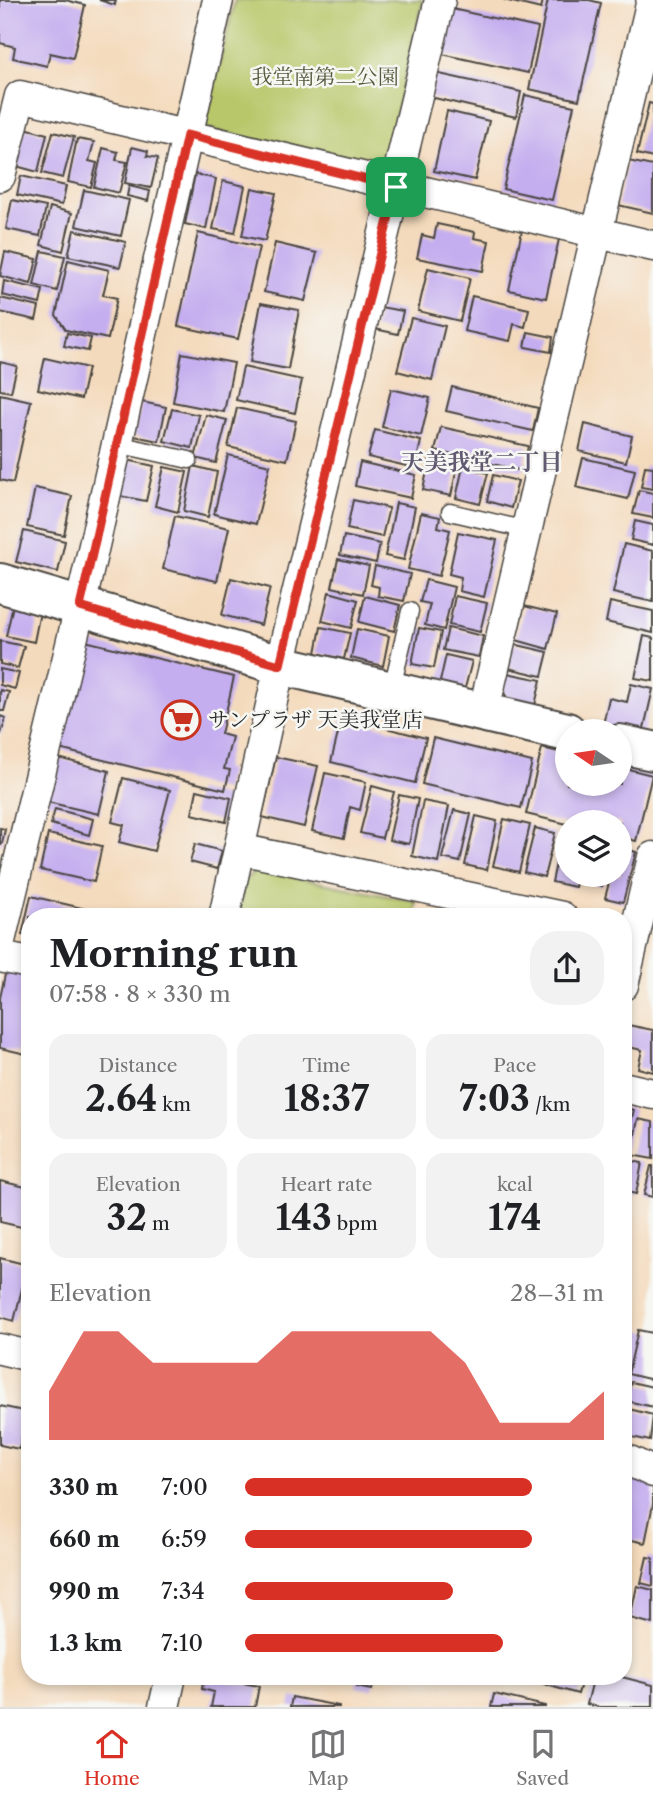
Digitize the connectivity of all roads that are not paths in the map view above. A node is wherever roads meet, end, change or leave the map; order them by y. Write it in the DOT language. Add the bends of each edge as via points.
graph roads {
  1 [pos="218,0"];
  2 [pos="440,0"];
  3 [pos="652,0"];
  4 [pos="644,80"];
  5 [pos="10,94"];
  6 [pos="187,135"];
  7 [pos="0,176"];
  8 [pos="396,187"];
  9 [pos="598,234"];
  10 [pos="653,246"];
  11 [pos="117,444"];
  12 [pos="189,460"];
  13 [pos="450,512"];
  14 [pos="527,530"];
  15 [pos="0,583"];
  16 [pos="80,607"];
  17 [pos="410,611"];
  18 [pos="280,665"];
  19 [pos="391,692"];
  20 [pos="483,714"];
  21 [pos="555,729"];
  22 [pos="632,747"];
  23 [pos="653,751"];
  24 [pos="239,849"];
  25 [pos="653,857"];
  26 [pos="226,908"];
  27 [pos="519,908"];
  28 [pos="632,922"];
  29 [pos="0,941"];
  30 [pos="0,957"];
  31 [pos="21,961"];
  32 [pos="632,1089"];
  33 [pos="653,1094"];
  34 [pos="0,1349"];
  35 [pos="21,1354"];
  36 [pos="632,1462"];
  37 [pos="653,1472"];
  38 [pos="169,1685"];
  39 [pos="164,1707"];
  1 -- 6 [label="street"];
  2 -- 8 [label="street"];
  3 -- 4 [label="street"];
  4 -- 9 [label="street"];
  5 -- 6 [label="street"];
  5 -- 7 [label="street"];
  6 -- 8 [label="street"];
  6 -- 11 [label="street"];
  8 -- 9 [label="street"];
  8 -- 18 [label="street"];
  9 -- 10 [label="street"];
  9 -- 14 [label="street"];
  11 -- 12 [label="lane"];
  11 -- 16 [label="street"];
  13 -- 14 [label="lane"];
  14 -- 20 [label="street"];
  15 -- 16 [label="street"];
  16 -- 18 [label="street"];
  16 -- 29 [label="street"];
  17 -- 19 [label="lane"];
  18 -- 19 [label="street"];
  18 -- 24 [label="street"];
  19 -- 20 [label="street"];
  20 -- 21 [label="street"];
  22 -- 23 [label="street"];
  24 -- 26 [label="street"];
  24 -- 27 [label="street"];
  25 -- 28 [label="street"];
  30 -- 31 [label="street"];
  32 -- 33 [label="street"];
  34 -- 35 [label="street"];
  36 -- 37 [label="street"];
  38 -- 39 [label="street"];
}
